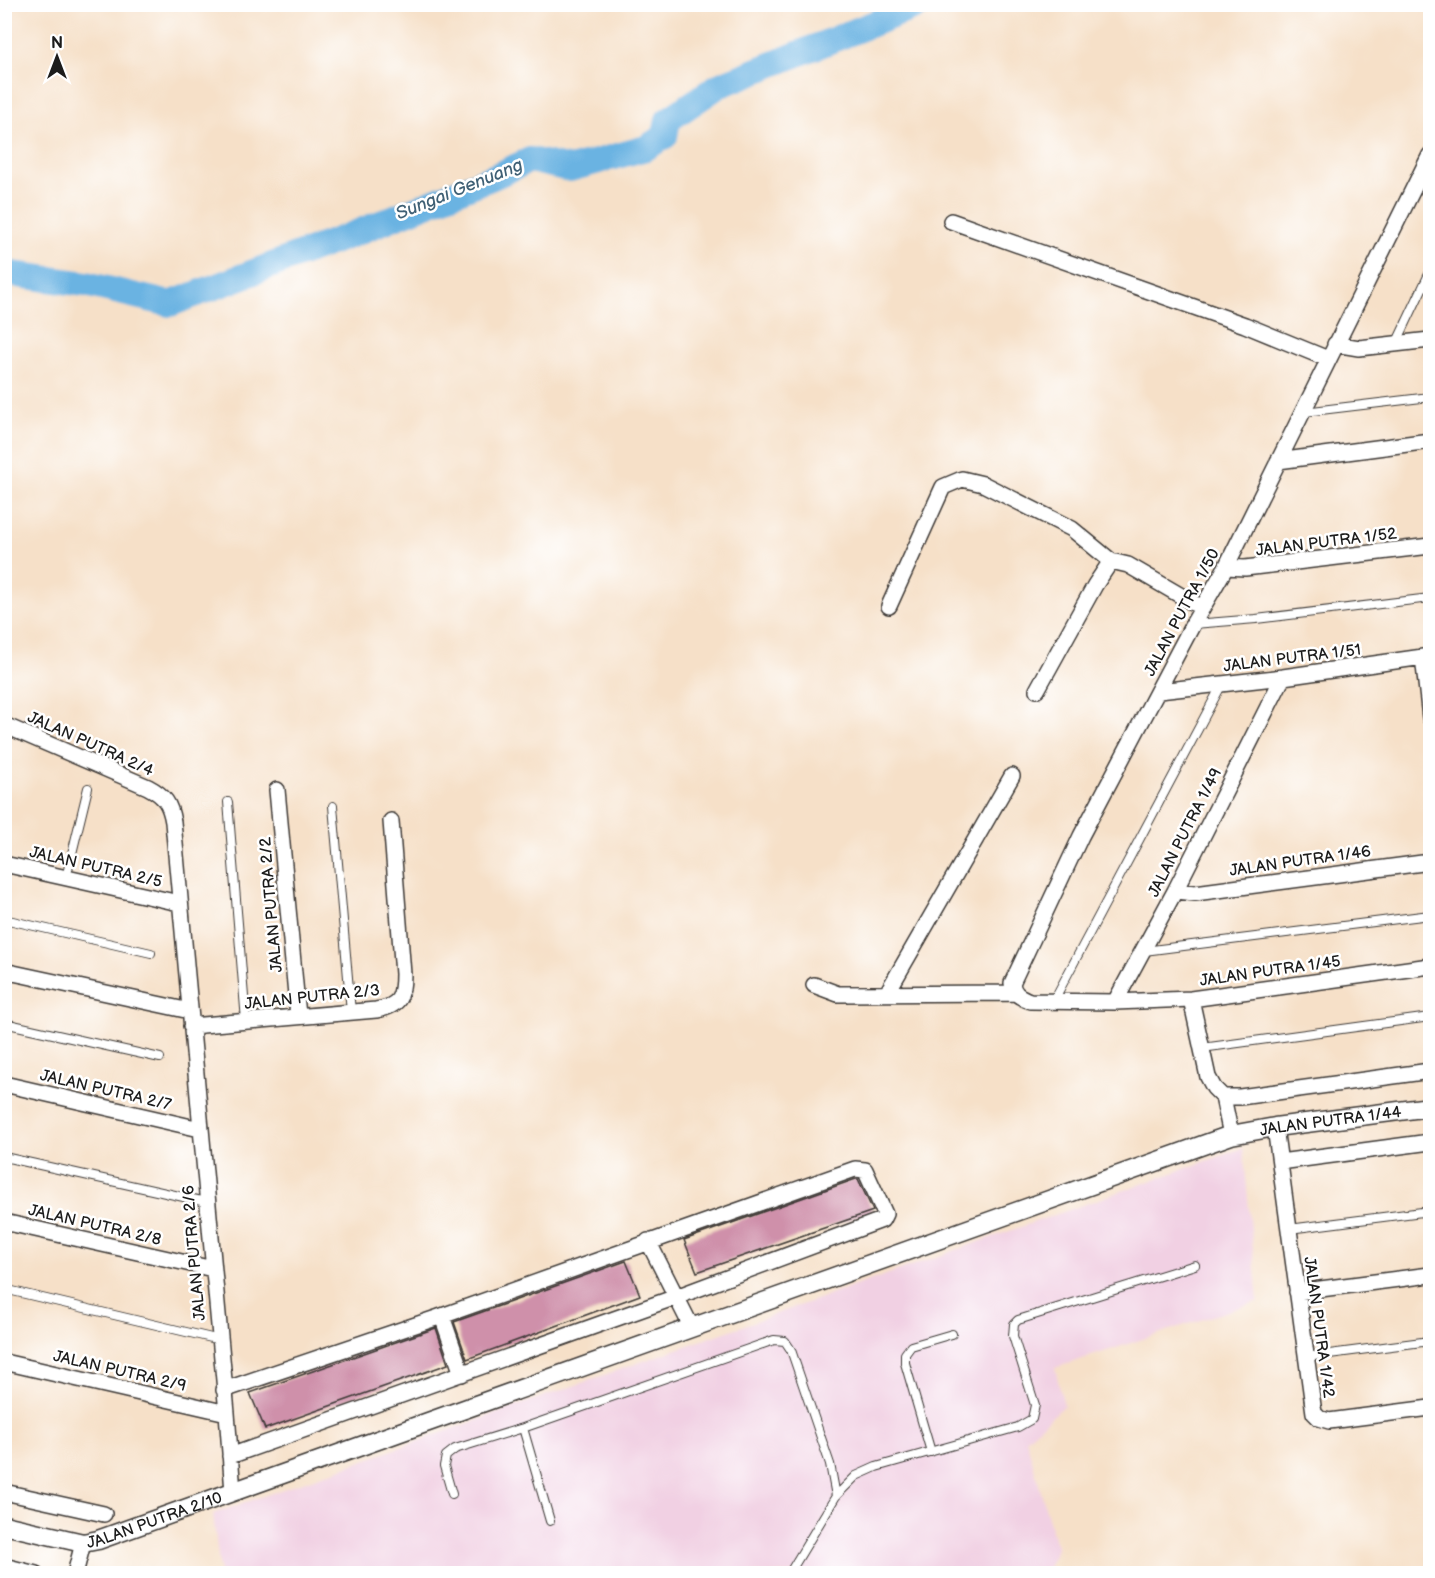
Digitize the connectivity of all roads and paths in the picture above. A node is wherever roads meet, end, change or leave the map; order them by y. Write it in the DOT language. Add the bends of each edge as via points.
graph roads {
  1 [pos="1431,155"];
  2 [pos="951,221"];
  3 [pos="1431,272"];
  4 [pos="1431,340"];
  5 [pos="1335,344"];
  6 [pos="1396,345"];
  7 [pos="1328,359"];
  8 [pos="1431,397"];
  9 [pos="1303,412"];
  10 [pos="1431,441"];
  11 [pos="1278,461"];
  12 [pos="1431,546"];
  13 [pos="1111,561"];
  14 [pos="1226,567"];
  15 [pos="1431,598"];
  16 [pos="889,606"];
  17 [pos="1202,608"];
  18 [pos="1193,624"];
  19 [pos="1427,657"];
  20 [pos="1283,677"];
  21 [pos="1222,684"];
  22 [pos="1037,690"];
  23 [pos="1159,691"];
  24 [pos="1431,718"];
  25 [pos="4,724"];
  26 [pos="1012,776"];
  27 [pos="88,788"];
  28 [pos="277,790"];
  29 [pos="163,796"];
  30 [pos="228,802"];
  31 [pos="333,806"];
  32 [pos="391,821"];
  33 [pos="1431,862"];
  34 [pos="4,864"];
  35 [pos="66,878"];
  36 [pos="1175,891"];
  37 [pos="179,903"];
  38 [pos="1431,915"];
  39 [pos="4,919"];
  40 [pos="1143,951"];
  41 [pos="151,952"];
  42 [pos="1431,966"];
  43 [pos="4,971"];
  44 [pos="814,985"];
  45 [pos="887,993"];
  46 [pos="1015,993"];
  47 [pos="1191,999"];
  48 [pos="1053,1002"];
  49 [pos="1115,1002"];
  50 [pos="351,1012"];
  51 [pos="298,1016"];
  52 [pos="1431,1017"];
  53 [pos="190,1018"];
  54 [pos="246,1021"];
  55 [pos="4,1023"];
  56 [pos="1200,1048"];
  57 [pos="160,1058"];
  58 [pos="1431,1071"];
  59 [pos="5,1085"];
  60 [pos="1223,1097"];
  61 [pos="1431,1107"];
  62 [pos="1275,1126"];
  63 [pos="200,1129"];
  64 [pos="1231,1135"];
  65 [pos="1431,1142"];
  66 [pos="4,1156"];
  67 [pos="1280,1162"];
  68 [pos="206,1202"];
  69 [pos="1431,1211"];
  70 [pos="4,1222"];
  71 [pos="1289,1229"];
  72 [pos="648,1241"];
  73 [pos="1195,1265"];
  74 [pos="213,1269"];
  75 [pos="1431,1275"];
  76 [pos="4,1289"];
  77 [pos="1297,1292"];
  78 [pos="676,1297"];
  79 [pos="439,1317"];
  80 [pos="692,1328"];
  81 [pos="952,1334"];
  82 [pos="220,1340"];
  83 [pos="1431,1341"];
  84 [pos="1306,1357"];
  85 [pos="4,1362"];
  86 [pos="462,1374"];
  87 [pos="224,1390"];
  88 [pos="1431,1408"];
  89 [pos="227,1413"];
  90 [pos="523,1428"];
  91 [pos="931,1452"];
  92 [pos="230,1456"];
  93 [pos="4,1492"];
  94 [pos="233,1492"];
  95 [pos="452,1494"];
  96 [pos="836,1496"];
  97 [pos="104,1514"];
  98 [pos="550,1521"];
  99 [pos="4,1525"];
  100 [pos="82,1543"];
  101 [pos="4,1566"];
  102 [pos="36,1574"];
  103 [pos="75,1574"];
  104 [pos="789,1574"];
  1 -- 5 [label="street, JALAN PUTRA 1/50"];
  2 -- 7 [label="street" via="1245,325"];
  3 -- 6 [label="lane"];
  4 -- 6 [label="street"];
  5 -- 6 [label="street" via="1359,348"];
  5 -- 7 [label="street, JALAN PUTRA 1/50"];
  7 -- 9 [label="street, JALAN PUTRA 1/50"];
  8 -- 9 [label="lane"];
  9 -- 11 [label="street, JALAN PUTRA 1/50"];
  10 -- 11 [label="street"];
  11 -- 14 [label="street, JALAN PUTRA 1/50"];
  12 -- 14 [label="street, JALAN PUTRA 1/52"];
  13 -- 16 [label="street" via="1072,529 983,484 962,479 943,487"];
  13 -- 17 [label="street" via="1128,565"];
  13 -- 22 [label="street"];
  14 -- 17 [label="street, JALAN PUTRA 1/50"];
  15 -- 18 [label="lane"];
  17 -- 18 [label="street, JALAN PUTRA 1/50"];
  18 -- 23 [label="street, JALAN PUTRA 1/50"];
  19 -- 20 [label="street, JALAN PUTRA 1/51"];
  19 -- 24 [label="street"];
  20 -- 21 [label="street, JALAN PUTRA 1/51"];
  20 -- 36 [label="street, JALAN PUTRA 1/49"];
  21 -- 23 [label="street, JALAN PUTRA 1/51"];
  21 -- 48 [label="lane"];
  23 -- 46 [label="street, JALAN PUTRA 1/50" via="1014,975"];
  25 -- 29 [label="street, JALAN PUTRA 2/4"];
  26 -- 45 [label="street"];
  27 -- 35 [label="lane"];
  28 -- 51 [label="street, JALAN PUTRA 2/2"];
  29 -- 37 [label="street, JALAN PUTRA 2/6" via="171,813"];
  30 -- 54 [label="lane"];
  31 -- 50 [label="lane"];
  32 -- 50 [label="street, JALAN PUTRA 2/3" via="402,993 400,999 386,1008"];
  33 -- 36 [label="street, JALAN PUTRA 1/46" via="1195,893"];
  34 -- 35 [label="street, JALAN PUTRA 2/5"];
  35 -- 37 [label="street, JALAN PUTRA 2/5"];
  36 -- 40 [label="street, JALAN PUTRA 1/49"];
  37 -- 53 [label="street, JALAN PUTRA 2/6"];
  38 -- 40 [label="lane"];
  39 -- 41 [label="lane"];
  40 -- 49 [label="street, JALAN PUTRA 1/49"];
  42 -- 47 [label="street, JALAN PUTRA 1/45"];
  43 -- 53 [label="street"];
  44 -- 45 [label="street" via="837,994"];
  45 -- 46 [label="street"];
  46 -- 48 [label="street" via="1030,1001"];
  47 -- 49 [label="street, JALAN PUTRA 1/45"];
  47 -- 56 [label="street"];
  48 -- 49 [label="street"];
  50 -- 51 [label="street, JALAN PUTRA 2/3"];
  51 -- 54 [label="street, JALAN PUTRA 2/3"];
  52 -- 56 [label="lane"];
  53 -- 54 [label="street, JALAN PUTRA 2/3"];
  53 -- 63 [label="street, JALAN PUTRA 2/6"];
  55 -- 57 [label="lane"];
  56 -- 60 [label="street" via="1208,1077"];
  58 -- 60 [label="street"];
  59 -- 63 [label="street, JALAN PUTRA 2/7"];
  60 -- 64 [label="street"];
  61 -- 62 [label="street, JALAN PUTRA 1/44"];
  62 -- 64 [label="street, JALAN PUTRA 1/44"];
  62 -- 67 [label="street, JALAN PUTRA 1/42"];
  63 -- 68 [label="street, JALAN PUTRA 2/6"];
  64 -- 80 [label="street, JALAN PUTRA 1/44"];
  65 -- 67 [label="street, JALAN PUTRA 1/44"];
  66 -- 68 [label="lane"];
  67 -- 71 [label="street, JALAN PUTRA 1/42"];
  68 -- 74 [label="street, JALAN PUTRA 2/6"];
  69 -- 71 [label="lane"];
  70 -- 74 [label="street, JALAN PUTRA 2/8"];
  71 -- 77 [label="street, JALAN PUTRA 1/42"];
  72 -- 78 [label="street"];
  72 -- 78 [label="street" via="855,1169 865,1170 885,1214 882,1220"];
  72 -- 79 [label="street"];
  73 -- 91 [label="lane" via="1018,1320 1013,1336 1035,1405 1032,1419 1018,1427"];
  74 -- 82 [label="street, JALAN PUTRA 2/6"];
  75 -- 77 [label="street"];
  76 -- 82 [label="lane"];
  77 -- 84 [label="street, JALAN PUTRA 1/42"];
  78 -- 80 [label="street"];
  78 -- 86 [label="street"];
  79 -- 86 [label="street"];
  79 -- 87 [label="street"];
  80 -- 94 [label="street, JALAN PUTRA 2/10"];
  81 -- 91 [label="lane" via="911,1346 905,1354"];
  82 -- 87 [label="street, JALAN PUTRA 2/6"];
  83 -- 84 [label="lane"];
  84 -- 88 [label="street, JALAN PUTRA 1/42" via="1312,1404 1319,1419"];
  85 -- 89 [label="street, JALAN PUTRA 2/9"];
  86 -- 92 [label="street"];
  87 -- 89 [label="street, JALAN PUTRA 2/6"];
  89 -- 92 [label="street, JALAN PUTRA 2/6"];
  90 -- 95 [label="lane" via="455,1449 446,1456 444,1466"];
  90 -- 96 [label="lane" via="774,1340 785,1341 830,1464"];
  90 -- 98 [label="lane"];
  91 -- 96 [label="lane" via="856,1476"];
  92 -- 94 [label="street, JALAN PUTRA 2/6"];
  93 -- 97 [label="street"];
  94 -- 100 [label="street, JALAN PUTRA 2/10"];
  96 -- 104 [label="lane"];
  99 -- 100 [label="street, JALAN PUTRA 2/10"];
  100 -- 103 [label="street"];
  101 -- 102 [label="street"];
}
